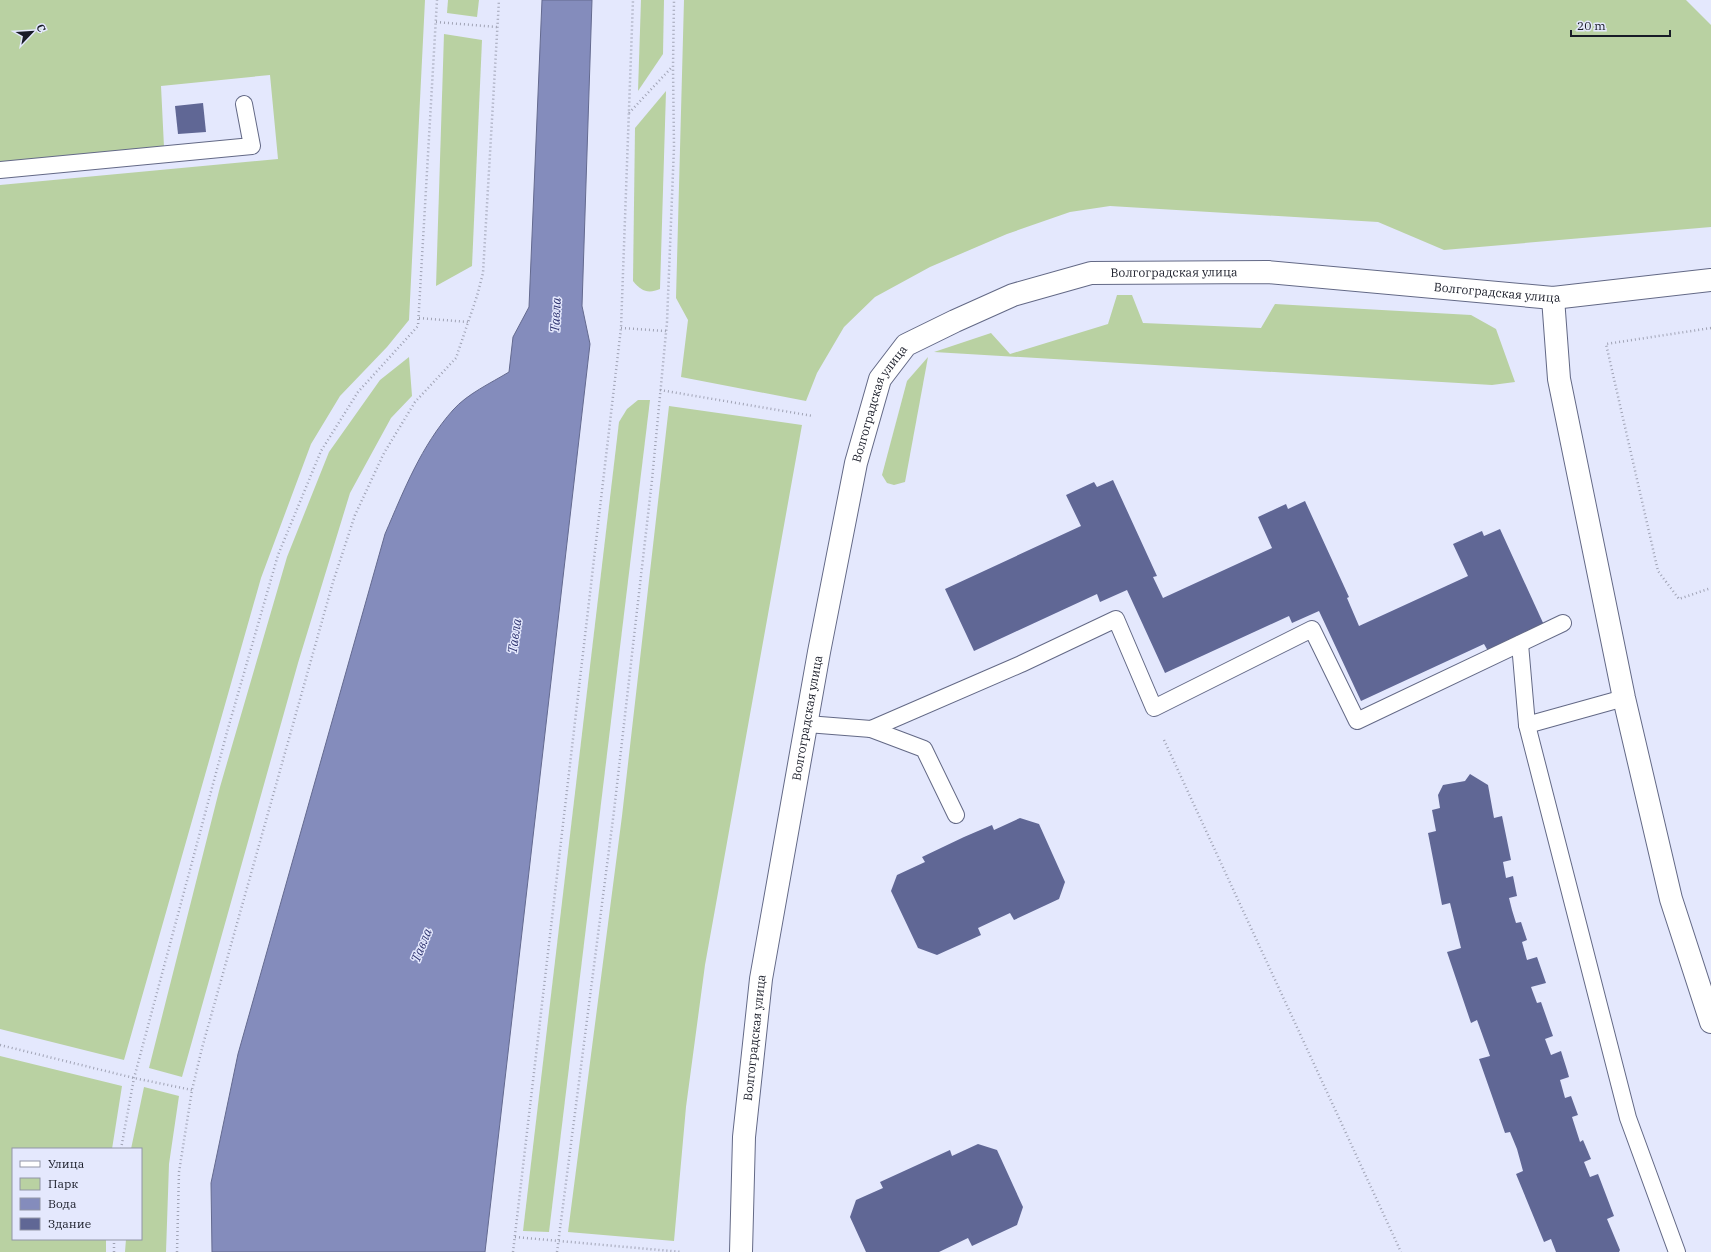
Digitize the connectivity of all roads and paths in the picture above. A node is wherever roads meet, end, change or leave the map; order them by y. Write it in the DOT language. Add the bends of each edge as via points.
graph roads {
  1 [pos="437,0"];
  2 [pos="499,0"];
  3 [pos="633,0"];
  4 [pos="674,0"];
  5 [pos="436,22"];
  6 [pos="497,27"];
  7 [pos="673,66"];
  8 [pos="244,104"];
  9 [pos="629,113"];
  10 [pos="0,170"];
  11 [pos="1711,280"];
  12 [pos="1553,298"];
  13 [pos="419,318"];
  14 [pos="468,322"];
  15 [pos="620,328"];
  16 [pos="1711,328"];
  17 [pos="666,331"];
  18 [pos="660,390"];
  19 [pos="813,416"];
  20 [pos="1711,588"];
  21 [pos="1563,623"];
  22 [pos="1520,644"];
  23 [pos="1624,698"];
  24 [pos="807,724"];
  25 [pos="1527,725"];
  26 [pos="871,729"];
  27 [pos="1164,740"];
  28 [pos="956,815"];
  29 [pos="1710,1016"];
  30 [pos="0,1044"];
  31 [pos="134,1078"];
  32 [pos="192,1090"];
  33 [pos="121,1148"];
  34 [pos="515,1237"];
  35 [pos="114,1240"];
  36 [pos="558,1241"];
  37 [pos="114,1252"];
  38 [pos="177,1252"];
  39 [pos="513,1252"];
  40 [pos="557,1252"];
  41 [pos="682,1252"];
  42 [pos="741,1252"];
  43 [pos="1401,1252"];
  44 [pos="1677,1252"];
  1 -- 5 [label="path"];
  2 -- 6 [label="path"];
  3 -- 9 [label="path"];
  4 -- 7 [label="path"];
  5 -- 6 [label="path"];
  5 -- 13 [label="path"];
  6 -- 14 [label="path" via="482,273"];
  7 -- 9 [label="path"];
  7 -- 17 [label="path" via="674,147"];
  8 -- 10 [label="lane" via="252,146"];
  9 -- 15 [label="path"];
  11 -- 12 [label="street, Волгоградская улица"];
  12 -- 23 [label="street" via="1559,379"];
  12 -- 24 [label="street, Волгоградская улица" via="1268,272 1091,273 1013,295 906,345 880,379 856,463"];
  13 -- 14 [label="path"];
  13 -- 31 [label="path" via="418,326 358,392 320,451 278,555"];
  14 -- 32 [label="path" via="456,358 415,402 384,453 355,515 312,652"];
  15 -- 17 [label="path"];
  15 -- 34 [label="path"];
  16 -- 20 [label="path" via="1606,344 1658,571 1679,599"];
  17 -- 18 [label="path"];
  18 -- 19 [label="path"];
  18 -- 36 [label="path" via="614,811"];
  21 -- 22 [label="lane"];
  22 -- 25 [label="lane"];
  22 -- 26 [label="lane" via="1357,721 1312,629 1154,708 1116,619 1021,664"];
  23 -- 25 [label="lane"];
  23 -- 29 [label="street" via="1671,899"];
  24 -- 26 [label="lane"];
  24 -- 42 [label="street, Волгоградская улица" via="761,979 744,1137"];
  25 -- 44 [label="lane" via="1628,1118"];
  26 -- 28 [label="lane" via="924,750"];
  27 -- 43 [label="path"];
  30 -- 31 [label="path"];
  31 -- 32 [label="path"];
  31 -- 33 [label="path"];
  32 -- 38 [label="path" via="179,1172"];
  34 -- 36 [label="path"];
  34 -- 39 [label="path"];
  35 -- 37 [label="path"];
  36 -- 40 [label="path"];
  36 -- 41 [label="path"];
}
